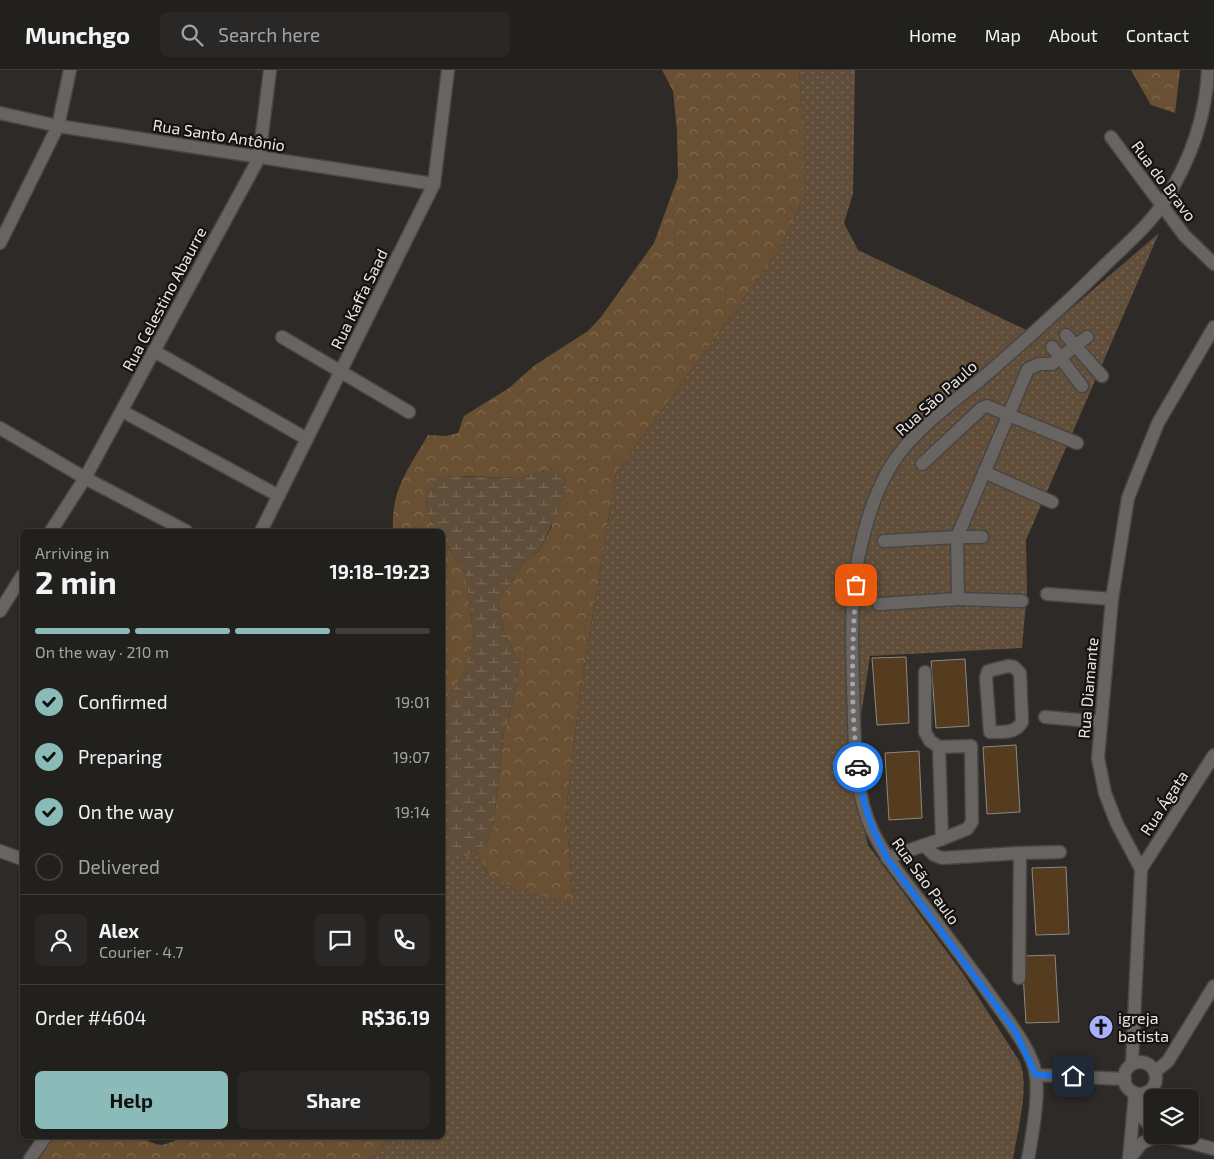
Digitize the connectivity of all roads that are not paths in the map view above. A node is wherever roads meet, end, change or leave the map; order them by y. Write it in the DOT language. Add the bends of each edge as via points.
graph roads {
  1 [pos="70,70"];
  2 [pos="270,70"];
  3 [pos="448,70"];
  4 [pos="1208,70"];
  5 [pos="0,113"];
  6 [pos="58,126"];
  7 [pos="1111,137"];
  8 [pos="259,158"];
  9 [pos="434,184"];
  10 [pos="1163,204"];
  11 [pos="0,243"];
  12 [pos="1214,264"];
  13 [pos="1214,327"];
  14 [pos="1066,336"];
  15 [pos="282,337"];
  16 [pos="1087,337"];
  17 [pos="1052,346"];
  18 [pos="1075,347"];
  19 [pos="154,351"];
  20 [pos="1060,359"];
  21 [pos="341,372"];
  22 [pos="1102,376"];
  23 [pos="1082,386"];
  24 [pos="122,411"];
  25 [pos="410,412"];
  26 [pos="1009,414"];
  27 [pos="0,428"];
  28 [pos="307,438"];
  29 [pos="1077,443"];
  30 [pos="922,464"];
  31 [pos="984,472"];
  32 [pos="86,478"];
  33 [pos="279,496"];
  34 [pos="1052,502"];
  35 [pos="52,529"];
  36 [pos="182,529"];
  37 [pos="262,529"];
  38 [pos="982,536"];
  39 [pos="957,537"];
  40 [pos="884,541"];
  41 [pos="20,579"];
  42 [pos="1047,594"];
  43 [pos="1112,599"];
  44 [pos="958,600"];
  45 [pos="1022,600"];
  46 [pos="880,604"];
  47 [pos="0,611"];
  48 [pos="925,672"];
  49 [pos="1045,717"];
  50 [pos="1101,722"];
  51 [pos="990,732"];
  52 [pos="971,746"];
  53 [pos="940,747"];
  54 [pos="1214,755"];
  55 [pos="942,839"];
  56 [pos="924,845"];
  57 [pos="0,851"];
  58 [pos="1060,852"];
  59 [pos="1020,853"];
  60 [pos="20,858"];
  61 [pos="887,858"];
  62 [pos="1141,869"];
  63 [pos="1019,978"];
  64 [pos="1214,986"];
  65 [pos="1132,1064"];
  66 [pos="1155,1072"];
  67 [pos="1036,1075"];
  68 [pos="1125,1079"];
  69 [pos="1137,1093"];
  70 [pos="1144,1119"];
  71 [pos="44,1139"];
  72 [pos="1144,1142"];
  73 [pos="1199,1143"];
  74 [pos="1212,1146"];
  75 [pos="30,1159"];
  76 [pos="1028,1159"];
  77 [pos="1129,1159"];
  1 -- 6 [label="street"];
  2 -- 8 [label="street, Rua Celestino Abaurre"];
  3 -- 9 [label="street, Rua Kaffa Saad"];
  4 -- 10 [label="street, Rua São Paulo" via="1199,128"];
  5 -- 6 [label="street, Rua Santo Antônio"];
  6 -- 8 [label="street, Rua Santo Antônio"];
  6 -- 11 [label="street"];
  7 -- 10 [label="street, Rua do Bravo"];
  8 -- 9 [label="street, Rua Santo Antônio"];
  8 -- 19 [label="street, Rua Celestino Abaurre"];
  9 -- 21 [label="street, Rua Kaffa Saad"];
  10 -- 12 [label="street, Rua do Bravo" via="1184,235"];
  10 -- 61 [label="street, Rua São Paulo" via="1063,307 913,436 892,464 877,493 864,527 857,566 852,642 855,744 862,801 872,831"];
  13 -- 43 [label="street, Rua Diamante" via="1158,423 1134,482 1128,498"];
  14 -- 18 [label="street"];
  15 -- 21 [label="street"];
  16 -- 18 [label="street"];
  17 -- 20 [label="street"];
  18 -- 20 [label="street"];
  18 -- 22 [label="street"];
  19 -- 24 [label="street, Rua Celestino Abaurre"];
  19 -- 28 [label="street"];
  20 -- 23 [label="street"];
  20 -- 26 [label="street" via="1052,364 1028,368"];
  21 -- 25 [label="street"];
  21 -- 28 [label="street, Rua Kaffa Saad"];
  24 -- 32 [label="street, Rua Celestino Abaurre"];
  24 -- 33 [label="street"];
  26 -- 29 [label="street"];
  26 -- 30 [label="street" via="992,406 982,408"];
  26 -- 31 [label="street"];
  27 -- 32 [label="street"];
  28 -- 33 [label="street, Rua Kaffa Saad"];
  31 -- 34 [label="street"];
  31 -- 39 [label="street"];
  32 -- 35 [label="street, Rua Celestino Abaurre"];
  32 -- 36 [label="street"];
  33 -- 37 [label="street, Rua Kaffa Saad"];
  38 -- 39 [label="street"];
  39 -- 40 [label="street"];
  39 -- 44 [label="street"];
  41 -- 47 [label="street"];
  42 -- 43 [label="street"];
  43 -- 50 [label="street, Rua Diamante"];
  44 -- 45 [label="street"];
  44 -- 46 [label="street"];
  48 -- 53 [label="street" via="926,732 930,741"];
  49 -- 50 [label="street"];
  50 -- 62 [label="street, Rua Diamante" via="1098,758 1105,793"];
  51 -- 51 [label="street" via="1012,731 1018,729 1022,722 1020,673 1014,667 988,671"];
  51 -- 52 [label="street"];
  52 -- 53 [label="street"];
  52 -- 55 [label="street" via="972,822 967,829"];
  53 -- 55 [label="street"];
  54 -- 62 [label="street, Rua Ágata"];
  55 -- 56 [label="street"];
  56 -- 59 [label="street" via="942,858"];
  56 -- 61 [label="street"];
  57 -- 60 [label="street"];
  58 -- 59 [label="street"];
  59 -- 63 [label="street"];
  61 -- 67 [label="street, Rua São Paulo" via="1015,1031"];
  62 -- 65 [label="street"];
  64 -- 66 [label="street" via="1168,1061"];
  65 -- 66 [label="street" via="1143,1062"];
  65 -- 68 [label="street"];
  66 -- 69 [label="street" via="1155,1085 1145,1093"];
  67 -- 68 [label="street"];
  67 -- 76 [label="street, Rua São Paulo"];
  68 -- 69 [label="street" via="1128,1087"];
  69 -- 70 [label="street"];
  69 -- 77 [label="street"];
  71 -- 75 [label="street"];
  72 -- 77 [label="street"];
  73 -- 74 [label="street"];
}
